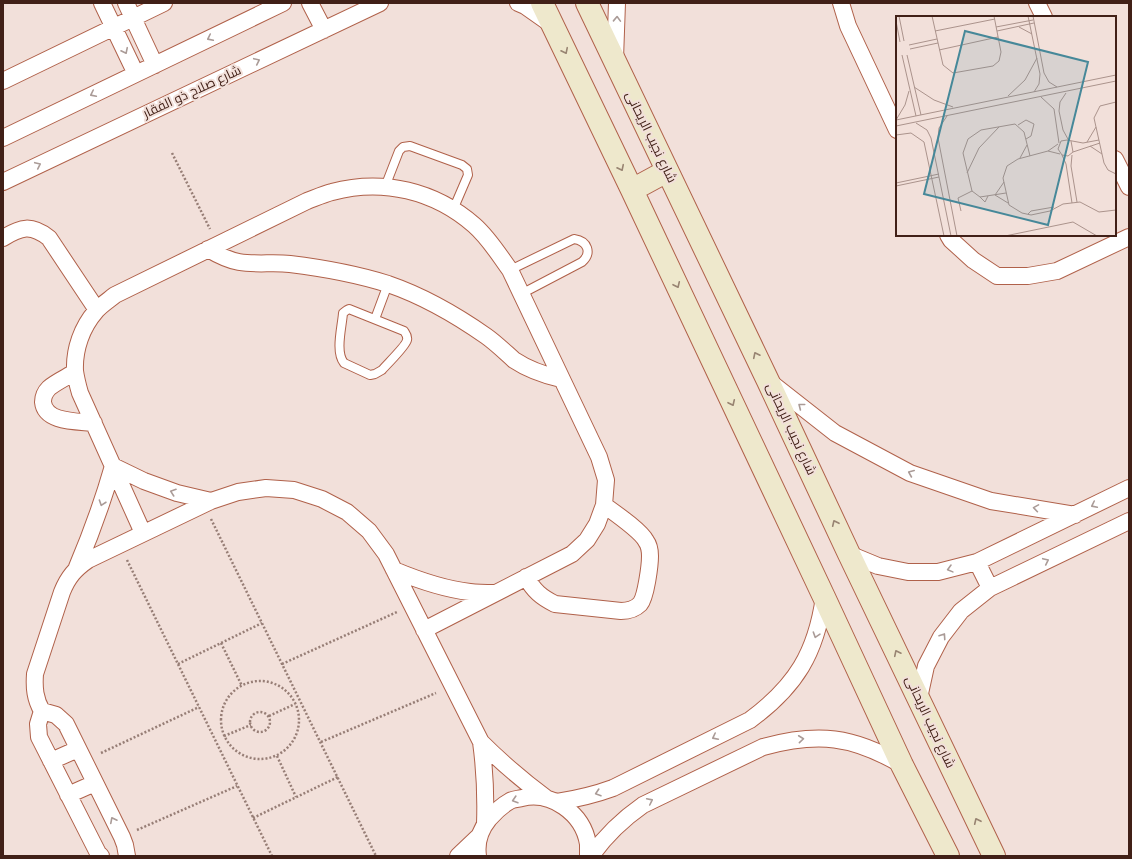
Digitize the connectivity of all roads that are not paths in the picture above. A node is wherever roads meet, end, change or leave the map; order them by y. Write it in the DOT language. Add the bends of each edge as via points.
graph roads {
  1 [pos="102,3"];
  2 [pos="126,3"];
  3 [pos="164,3"];
  4 [pos="284,3"];
  5 [pos="310,3"];
  6 [pos="380,3"];
  7 [pos="518,3"];
  8 [pos="542,3"];
  9 [pos="587,3"];
  10 [pos="617,3"];
  11 [pos="841,3"];
  12 [pos="1037,3"];
  13 [pos="1044,16"];
  14 [pos="133,18"];
  15 [pos="553,26"];
  16 [pos="114,27"];
  17 [pos="324,30"];
  18 [pos="615,63"];
  19 [pos="155,65"];
  20 [pos="136,74"];
  21 [pos="3,81"];
  22 [pos="896,128"];
  23 [pos="3,138"];
  24 [pos="1116,161"];
  25 [pos="667,171"];
  26 [pos="3,182"];
  27 [pos="385,187"];
  28 [pos="1129,187"];
  29 [pos="632,190"];
  30 [pos="453,210"];
  31 [pos="949,236"];
  32 [pos="1129,237"];
  33 [pos="3,238"];
  34 [pos="213,247"];
  35 [pos="510,270"];
  36 [pos="388,284"];
  37 [pos="521,294"];
  38 [pos="97,310"];
  39 [pos="376,320"];
  40 [pos="75,372"];
  41 [pos="561,379"];
  42 [pos="768,381"];
  43 [pos="94,423"];
  44 [pos="113,466"];
  45 [pos="1129,488"];
  46 [pos="207,503"];
  47 [pos="604,505"];
  48 [pos="1075,514"];
  49 [pos="1129,521"];
  50 [pos="143,533"];
  51 [pos="849,554"];
  52 [pos="977,562"];
  53 [pos="77,567"];
  54 [pos="394,570"];
  55 [pos="526,577"];
  56 [pos="990,588"];
  57 [pos="496,593"];
  58 [pos="824,597"];
  59 [pos="424,630"];
  60 [pos="919,698"];
  61 [pos="42,711"];
  62 [pos="482,742"];
  63 [pos="81,755"];
  64 [pos="52,761"];
  65 [pos="902,765"];
  66 [pos="95,783"];
  67 [pos="68,794"];
  68 [pos="551,800"];
  69 [pos="481,830"];
  70 [pos="101,856"];
  71 [pos="127,856"];
  72 [pos="458,856"];
  73 [pos="478,856"];
  74 [pos="588,856"];
  75 [pos="591,856"];
  76 [pos="948,856"];
  77 [pos="994,856"];
  1 -- 16 [label="street"];
  2 -- 14 [label="street"];
  3 -- 14 [label="street"];
  4 -- 19 [label="street, one-way"];
  5 -- 17 [label="street"];
  6 -- 17 [label="street, شارع صلاح ذو الفقار"];
  7 -- 15 [label="street"];
  8 -- 15 [label="street"];
  9 -- 18 [label="street, شارع نجيب الريحانى"];
  18 -- 10 [label="street, one-way"];
  11 -- 22 [label="street" via="848,26"];
  12 -- 13 [label="street"];
  14 -- 16 [label="street"];
  14 -- 19 [label="street"];
  15 -- 29 [label="street, one-way"];
  16 -- 20 [label="street, one-way"];
  16 -- 21 [label="street"];
  26 -- 17 [label="street, شارع صلاح ذو الفقار, one-way"];
  18 -- 25 [label="street, شارع نجيب الريحانى"];
  19 -- 20 [label="street"];
  20 -- 23 [label="street, one-way"];
  24 -- 28 [label="street"];
  25 -- 29 [label="street"];
  42 -- 25 [label="street, شارع نجيب الريحانى, one-way"];
  27 -- 30 [label="street" via="432,198"];
  27 -- 30 [label="lane" via="399,151 410,146 467,169 468,175"];
  27 -- 34 [label="street" via="359,187 332,192 307,201"];
  29 -- 58 [label="street, one-way"];
  30 -- 35 [label="street" via="475,226"];
  31 -- 32 [label="street" via="973,260 997,276 1028,276 1057,271"];
  33 -- 38 [label="street" via="20,229 31,228 40,231 49,238"];
  34 -- 36 [label="street" via="222,257 238,262 322,268"];
  34 -- 38 [label="street" via="115,295"];
  35 -- 37 [label="street"];
  35 -- 37 [label="lane" via="574,239 584,243 587,248 588,253 582,262"];
  36 -- 39 [label="lane"];
  36 -- 41 [label="street" via="457,316 529,369"];
  37 -- 41 [label="street"];
  38 -- 40 [label="street" via="80,338"];
  39 -- 39 [label="lane" via="404,331 407,340 382,370 370,375 344,364 342,360 339,352 343,313 349,309"];
  40 -- 43 [label="street" via="80,393"];
  40 -- 43 [label="street" via="48,389 44,395 45,410 58,419"];
  41 -- 47 [label="street" via="599,457 606,480"];
  48 -- 42 [label="street, one-way" via="991,501 910,473 836,433"];
  51 -- 42 [label="street, شارع نجيب الريحانى, one-way"];
  43 -- 44 [label="street"];
  46 -- 44 [label="street, one-way" via="144,481"];
  44 -- 50 [label="street"];
  44 -- 53 [label="street, one-way" via="91,534"];
  45 -- 48 [label="street, one-way"];
  46 -- 50 [label="street"];
  46 -- 54 [label="street" via="238,492 266,488 294,490 322,498 347,512 369,531"];
  47 -- 55 [label="street" via="598,524 587,540 572,554"];
  47 -- 55 [label="street" via="646,540 650,556 641,603 628,611 555,604 538,594"];
  48 -- 52 [label="street"];
  56 -- 49 [label="street, one-way"];
  50 -- 53 [label="street"];
  52 -- 51 [label="street, one-way" via="938,572 908,572 878,566"];
  60 -- 51 [label="street, شارع نجيب الريحانى, one-way"];
  52 -- 56 [label="street"];
  53 -- 61 [label="street" via="65,583 36,674 35,693"];
  54 -- 57 [label="street" via="443,587 469,592"];
  54 -- 59 [label="street"];
  55 -- 57 [label="street"];
  60 -- 56 [label="street, one-way" via="926,666 941,637 961,611"];
  57 -- 59 [label="street"];
  58 -- 65 [label="street"];
  58 -- 68 [label="street, one-way" via="817,633 802,667 783,692 765,709 750,720 613,788 576,799"];
  59 -- 62 [label="street"];
  77 -- 60 [label="street, شارع نجيب الريحانى, one-way"];
  61 -- 63 [label="street" via="56,715 66,724"];
  61 -- 64 [label="street" via="38,724 39,737"];
  62 -- 68 [label="street" via="523,781"];
  62 -- 69 [label="street" via="486,797"];
  63 -- 64 [label="street"];
  63 -- 66 [label="street"];
  64 -- 67 [label="street"];
  75 -- 65 [label="street, one-way" via="612,830 643,805 763,747 783,742 824,738 865,746"];
  65 -- 76 [label="street"];
  66 -- 67 [label="street"];
  71 -- 66 [label="street, one-way" via="122,837"];
  67 -- 70 [label="street"];
  68 -- 69 [label="street, one-way" via="528,796 511,800 496,810"];
  68 -- 74 [label="street" via="571,812 582,826 588,843"];
  69 -- 72 [label="street"];
  69 -- 73 [label="street"];
}
